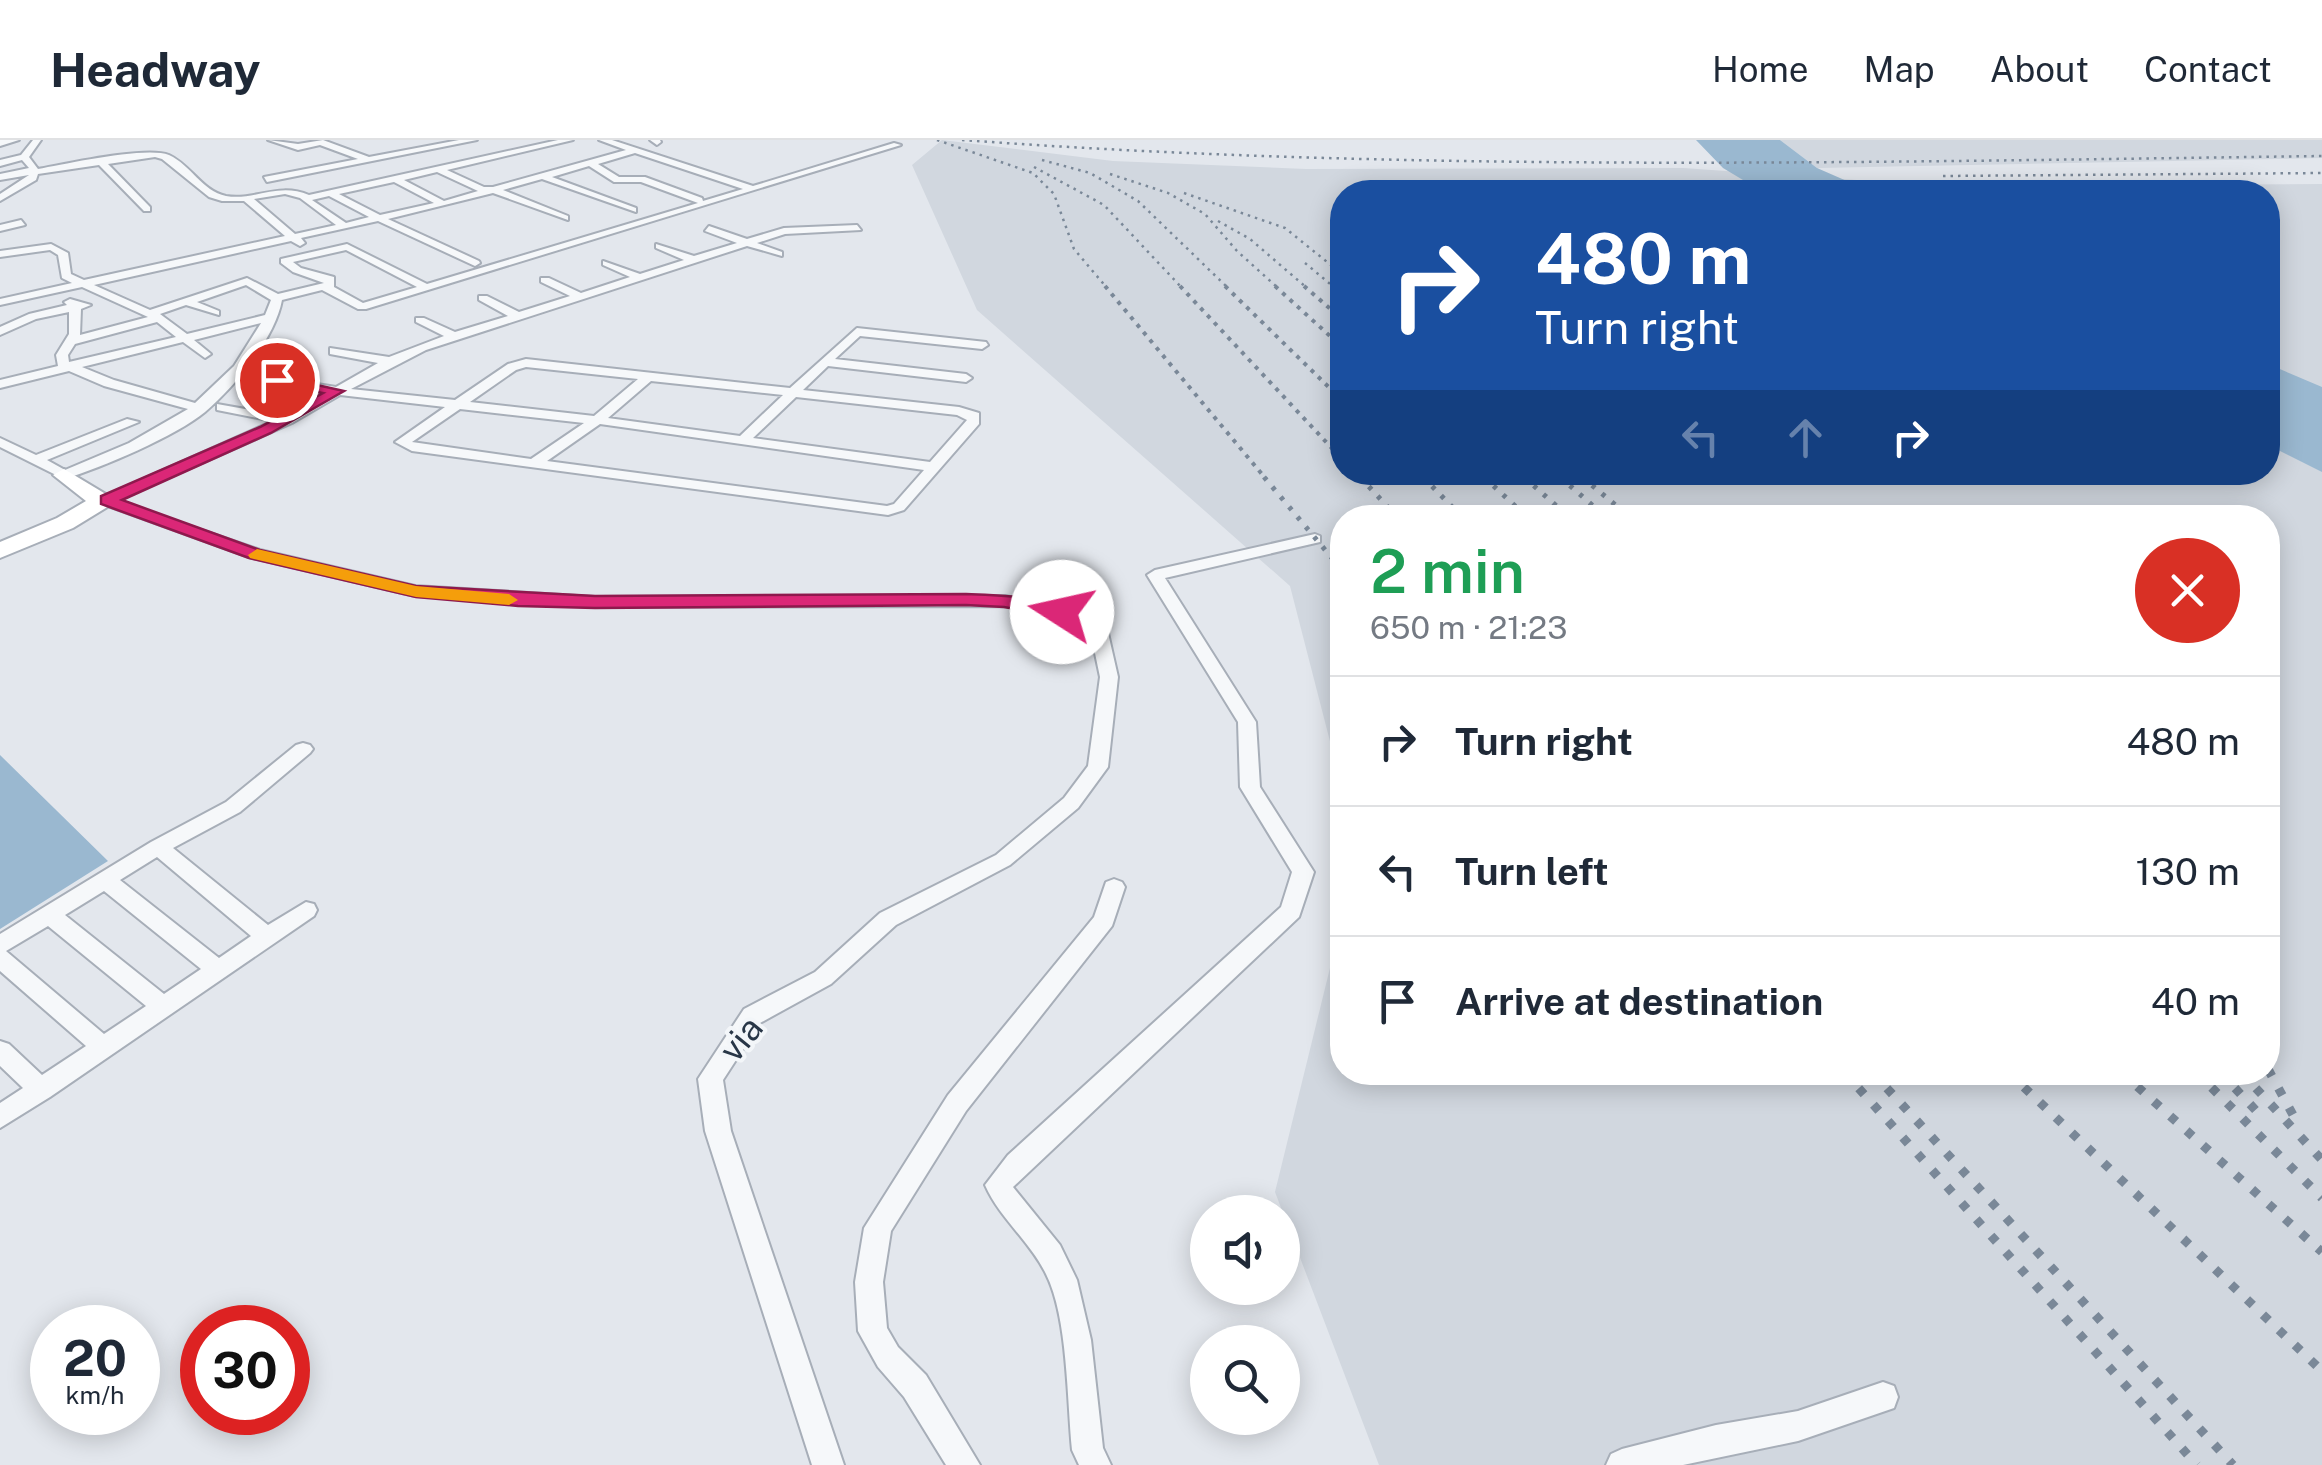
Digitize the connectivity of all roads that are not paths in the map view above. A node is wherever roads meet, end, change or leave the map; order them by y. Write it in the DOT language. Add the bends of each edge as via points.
graph roads {
  1 [pos="15,140"];
  2 [pos="37,140"];
  3 [pos="272,140"];
  4 [pos="420,140"];
  5 [pos="469,140"];
  6 [pos="512,140"];
  7 [pos="604,140"];
  8 [pos="565,142"];
  9 [pos="0,143"];
  10 [pos="897,144"];
  11 [pos="435,147"];
  12 [pos="532,148"];
  13 [pos="634,151"];
  14 [pos="545,154"];
  15 [pos="503,156"];
  16 [pos="24,157"];
  17 [pos="589,157"];
  18 [pos="367,159"];
  19 [pos="559,160"];
  20 [pos="100,161"];
  21 [pos="517,161"];
  22 [pos="470,162"];
  23 [pos="0,163"];
  24 [pos="573,166"];
  25 [pos="531,167"];
  26 [pos="485,169"];
  27 [pos="440,170"];
  28 [pos="34,172"];
  29 [pos="545,173"];
  30 [pos="500,175"];
  31 [pos="0,177"];
  32 [pos="395,179"];
  33 [pos="257,181"];
  34 [pos="514,182"];
  35 [pos="223,188"];
  36 [pos="753,189"];
  37 [pos="483,190"];
  38 [pos="206,191"];
  39 [pos="330,193"];
  40 [pos="244,196"];
  41 [pos="0,198"];
  42 [pos="307,198"];
  43 [pos="699,200"];
  44 [pos="443,204"];
  45 [pos="147,209"];
  46 [pos="633,210"];
  47 [pos="564,218"];
  48 [pos="376,219"];
  49 [pos="22,223"];
  50 [pos="344,226"];
  51 [pos="0,228"];
  52 [pos="857,228"];
  53 [pos="709,229"];
  54 [pos="292,238"];
  55 [pos="748,243"];
  56 [pos="660,246"];
  57 [pos="317,252"];
  58 [pos="63,253"];
  59 [pos="0,254"];
  60 [pos="778,254"];
  61 [pos="694,260"];
  62 [pos="476,262"];
  63 [pos="606,262"];
  64 [pos="0,266"];
  65 [pos="639,277"];
  66 [pos="545,280"];
  67 [pos="81,283"];
  68 [pos="328,287"];
  69 [pos="426,287"];
  70 [pos="579,296"];
  71 [pos="111,298"];
  72 [pos="276,298"];
  73 [pos="483,298"];
  74 [pos="186,301"];
  75 [pos="0,302"];
  76 [pos="72,305"];
  77 [pos="215,313"];
  78 [pos="154,316"];
  79 [pos="271,316"];
  80 [pos="518,316"];
  81 [pos="420,320"];
  82 [pos="0,331"];
  83 [pos="453,336"];
  84 [pos="185,337"];
  85 [pos="72,341"];
  86 [pos="982,344"];
  87 [pos="334,351"];
  88 [pos="205,354"];
  89 [pos="390,361"];
  90 [pos="827,362"];
  91 [pos="68,365"];
  92 [pos="647,378"];
  93 [pos="966,378"];
  94 [pos="277,380"];
  95 [pos="0,384"];
  96 [pos="337,391"];
  97 [pos="795,394"];
  98 [pos="456,402"];
  99 [pos="222,407"];
  100 [pos="201,409"];
  101 [pos="287,420"];
  102 [pos="597,420"];
  103 [pos="132,422"];
  104 [pos="0,442"];
  105 [pos="741,442"];
  106 [pos="36,460"];
  107 [pos="533,464"];
  108 [pos="933,467"];
  109 [pos="64,475"];
  110 [pos="104,500"];
  111 [pos="1316,538"];
  112 [pos="0,551"];
  113 [pos="303,749"];
  114 [pos="158,847"];
  115 [pos="104,879"];
  116 [pos="1114,887"];
  117 [pos="306,910"];
  118 [pos="49,914"];
  119 [pos="266,936"];
  120 [pos="0,945"];
  121 [pos="0,958"];
  122 [pos="216,968"];
  123 [pos="162,1006"];
  124 [pos="103,1047"];
  125 [pos="0,1051"];
  126 [pos="41,1090"];
  127 [pos="0,1117"];
  128 [pos="1884,1396"];
  129 [pos="828,1465"];
  130 [pos="964,1465"];
  131 [pos="1095,1465"];
  132 [pos="1622,1465"];
  1 -- 9 [label="street"];
  2 -- 16 [label="street"];
  3 -- 18 [label="street" via="298,147 321,142"];
  4 -- 11 [label="street"];
  5 -- 11 [label="street"];
  5 -- 15 [label="street"];
  6 -- 12 [label="street"];
  7 -- 13 [label="street"];
  8 -- 12 [label="street"];
  10 -- 36 [label="street"];
  11 -- 18 [label="street"];
  11 -- 22 [label="street"];
  12 -- 14 [label="street"];
  12 -- 15 [label="street"];
  13 -- 17 [label="street"];
  13 -- 36 [label="street"];
  15 -- 21 [label="street"];
  15 -- 22 [label="street"];
  16 -- 23 [label="street"];
  16 -- 28 [label="street"];
  17 -- 24 [label="street"];
  17 -- 43 [label="street" via="617,180 642,179"];
  18 -- 33 [label="street"];
  19 -- 24 [label="street"];
  20 -- 28 [label="street"];
  20 -- 38 [label="street" via="162,155"];
  20 -- 45 [label="street"];
  22 -- 26 [label="street"];
  22 -- 27 [label="street"];
  24 -- 29 [label="street"];
  25 -- 29 [label="street"];
  27 -- 32 [label="street"];
  27 -- 37 [label="street"];
  28 -- 31 [label="street"];
  28 -- 41 [label="street" via="30,182"];
  29 -- 34 [label="street"];
  29 -- 46 [label="street"];
  30 -- 34 [label="street"];
  32 -- 39 [label="street"];
  32 -- 44 [label="street"];
  34 -- 37 [label="street"];
  35 -- 38 [label="street"];
  36 -- 69 [label="street"];
  37 -- 44 [label="street"];
  37 -- 47 [label="street"];
  38 -- 40 [label="street"];
  39 -- 42 [label="street"];
  39 -- 48 [label="street"];
  40 -- 42 [label="street" via="290,188"];
  40 -- 54 [label="street"];
  42 -- 50 [label="street"];
  44 -- 48 [label="street"];
  48 -- 50 [label="street"];
  48 -- 62 [label="street"];
  49 -- 51 [label="street"];
  50 -- 54 [label="street"];
  52 -- 55 [label="street" via="793,230"];
  53 -- 55 [label="street"];
  54 -- 57 [label="street"];
  54 -- 67 [label="street"];
  55 -- 60 [label="street"];
  55 -- 61 [label="street"];
  56 -- 61 [label="street"];
  57 -- 68 [label="street" via="285,263 330,279"];
  57 -- 69 [label="street" via="347,247"];
  58 -- 59 [label="street" via="51,247"];
  58 -- 64 [label="street"];
  58 -- 67 [label="street" via="64,272"];
  61 -- 65 [label="street"];
  63 -- 65 [label="street"];
  65 -- 70 [label="street"];
  66 -- 70 [label="street"];
  67 -- 71 [label="street"];
  67 -- 75 [label="street"];
  68 -- 69 [label="street" via="362,307"];
  68 -- 72 [label="street"];
  70 -- 80 [label="street"];
  71 -- 76 [label="street"];
  71 -- 78 [label="street"];
  72 -- 74 [label="street" via="248,282"];
  72 -- 79 [label="street"];
  73 -- 80 [label="street"];
  74 -- 77 [label="street"];
  74 -- 78 [label="street"];
  76 -- 82 [label="street"];
  76 -- 85 [label="street"];
  78 -- 84 [label="street"];
  78 -- 85 [label="street"];
  79 -- 84 [label="street"];
  79 -- 100 [label="street" via="229,384"];
  80 -- 83 [label="street"];
  81 -- 83 [label="street"];
  83 -- 89 [label="street"];
  84 -- 88 [label="street"];
  84 -- 91 [label="street"];
  85 -- 91 [label="street" via="62,355"];
  86 -- 90 [label="street" via="857,332"];
  87 -- 89 [label="street"];
  89 -- 96 [label="street"];
  90 -- 93 [label="street"];
  90 -- 97 [label="street"];
  91 -- 95 [label="street"];
  91 -- 100 [label="street"];
  92 -- 97 [label="street"];
  92 -- 98 [label="street" via="520,364"];
  92 -- 102 [label="street"];
  94 -- 96 [label="street"];
  96 -- 98 [label="street"];
  96 -- 101 [label="street"];
  97 -- 105 [label="street"];
  97 -- 108 [label="street" via="974,416"];
  98 -- 102 [label="street"];
  98 -- 107 [label="street" via="404,438 405,445"];
  99 -- 101 [label="street"];
  100 -- 109 [label="street"];
  101 -- 110 [label="street"];
  102 -- 105 [label="street"];
  102 -- 107 [label="street"];
  103 -- 106 [label="street"];
  104 -- 106 [label="street"];
  105 -- 108 [label="street"];
  106 -- 109 [label="street"];
  107 -- 108 [label="street" via="888,511 899,508"];
  109 -- 110 [label="street"];
  110 -- 112 [label="street"];
  110 -- 129 [label="street, via" via="255,554 416,592 576,602 966,600 1041,606 1083,617 1099,634 1109,676 1098,767 1071,803 1003,860 888,919 822,978 752,1016 710,1079 718,1130"];
  111 -- 131 [label="street" via="1155,574 1247,722 1250,788 1303,872 1291,911 998,1185 1063,1279"];
  113 -- 114 [label="street" via="233,807"];
  114 -- 115 [label="street"];
  114 -- 119 [label="street"];
  115 -- 118 [label="street"];
  115 -- 122 [label="street"];
  116 -- 130 [label="street" via="1104,920 957,1102 878,1228 869,1282 873,1331"];
  117 -- 119 [label="street"];
  118 -- 120 [label="street"];
  118 -- 123 [label="street"];
  119 -- 122 [label="street"];
  121 -- 124 [label="street"];
  122 -- 123 [label="street"];
  123 -- 124 [label="street"];
  124 -- 126 [label="street"];
  125 -- 126 [label="street"];
  126 -- 127 [label="street"];
  128 -- 132 [label="street" via="1798,1426"];
}
